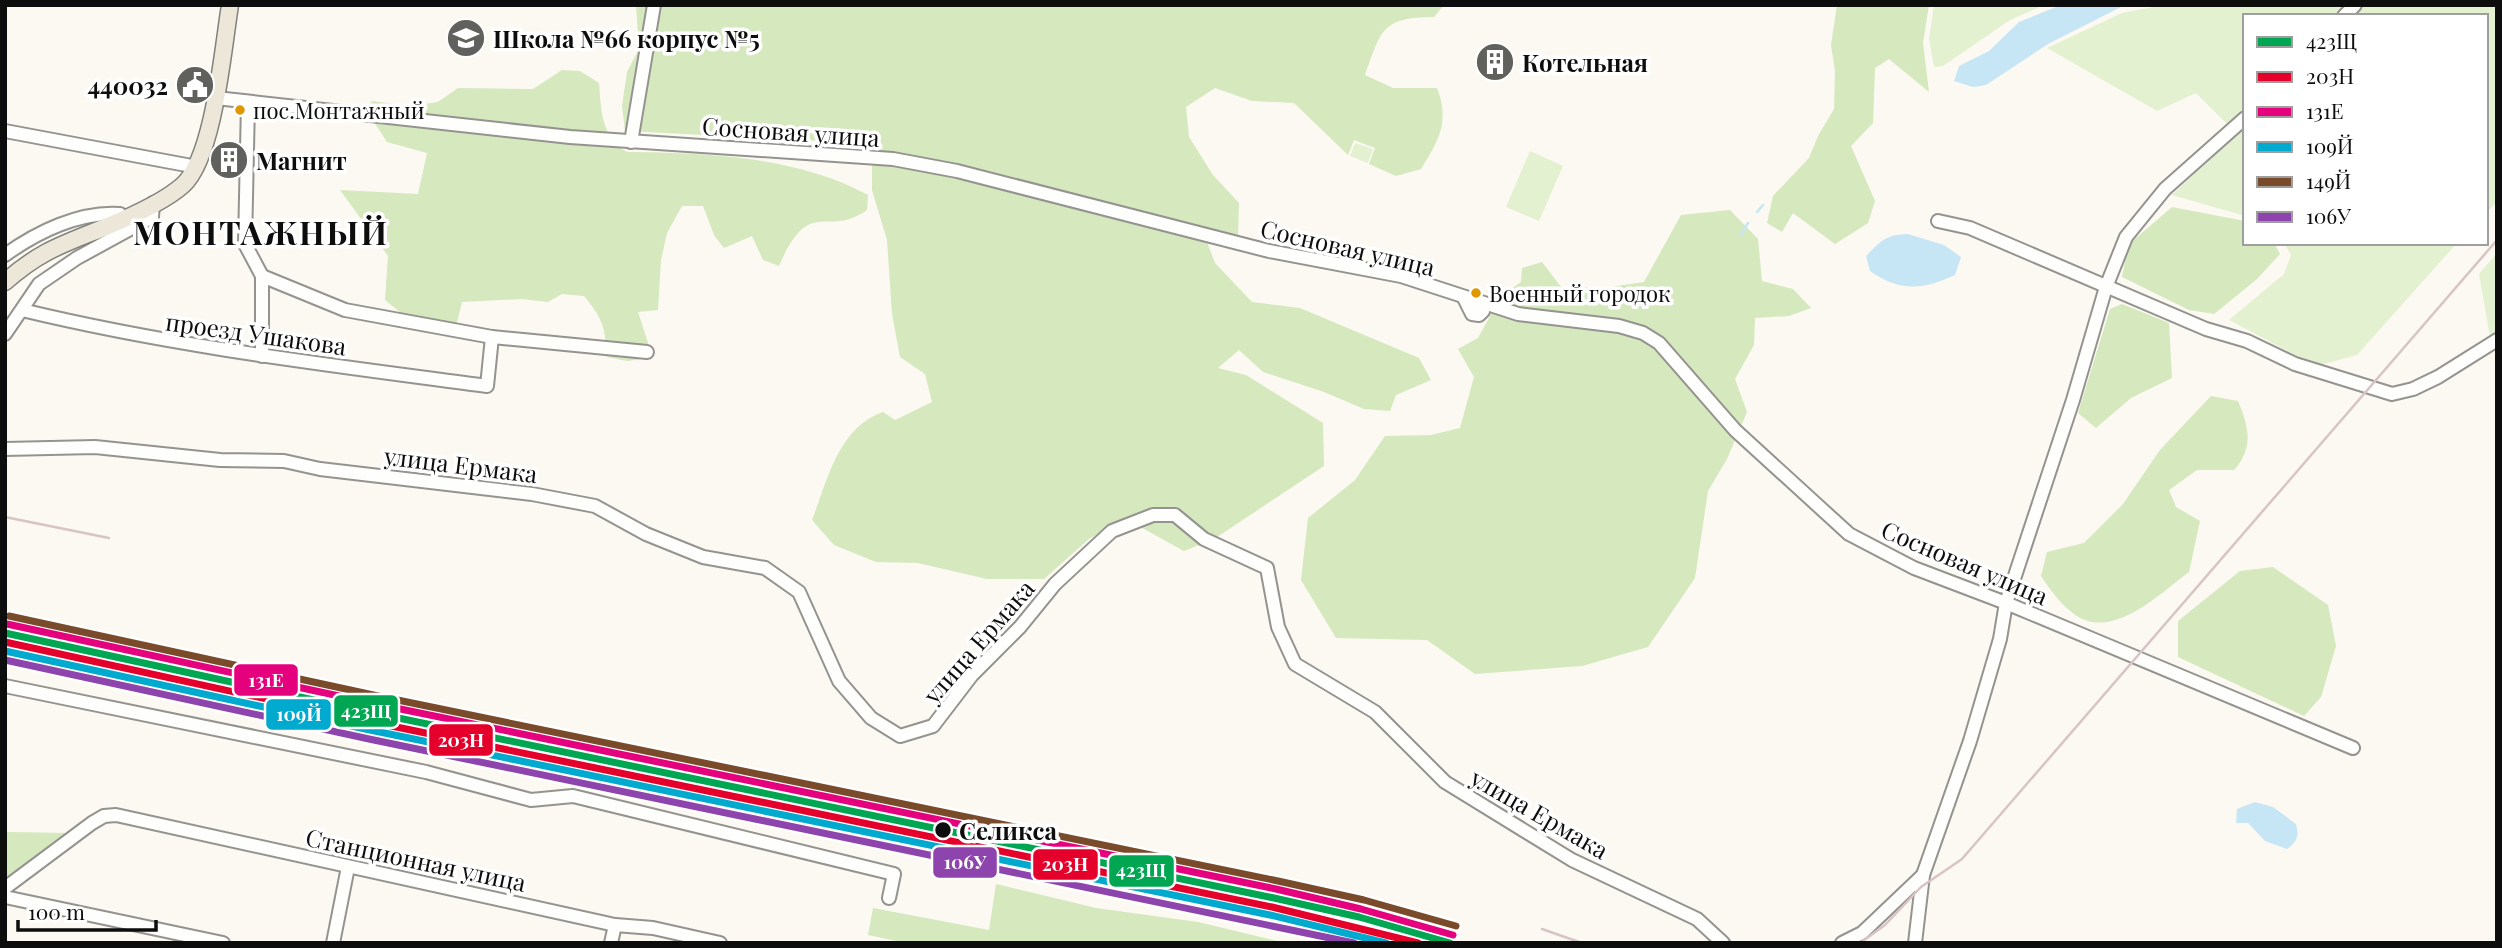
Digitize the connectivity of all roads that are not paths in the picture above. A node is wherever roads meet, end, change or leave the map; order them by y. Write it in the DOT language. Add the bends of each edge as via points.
graph roads {
  1 [pos="230,5"];
  2 [pos="654,5"];
  3 [pos="216,98"];
  4 [pos="248,103"];
  5 [pos="2243,120"];
  6 [pos="5,131"];
  7 [pos="631,142"];
  8 [pos="197,167"];
  9 [pos="153,203"];
  10 [pos="1938,221"];
  11 [pos="108,226"];
  12 [pos="81,235"];
  13 [pos="5,255"];
  14 [pos="77,258"];
  15 [pos="262,276"];
  16 [pos="5,282"];
  17 [pos="2106,287"];
  18 [pos="22,310"];
  19 [pos="5,334"];
  20 [pos="492,337"];
  21 [pos="2497,340"];
  22 [pos="647,352"];
  23 [pos="262,356"];
  24 [pos="5,449"];
  25 [pos="2006,603"];
  26 [pos="5,687"];
  27 [pos="2353,748"];
  28 [pos="348,867"];
  29 [pos="1923,875"];
  30 [pos="5,888"];
  31 [pos="5,897"];
  32 [pos="889,898"];
  33 [pos="615,925"];
  34 [pos="223,943"];
  35 [pos="333,943"];
  36 [pos="611,943"];
  37 [pos="720,943"];
  38 [pos="1723,943"];
  39 [pos="1842,943"];
  40 [pos="1914,943"];
  1 -- 3 [label="main road"];
  2 -- 7 [label="street"];
  3 -- 4 [label="street, Сосновая улица"];
  3 -- 8 [label="main road"];
  4 -- 7 [label="street, Сосновая улица"];
  4 -- 15 [label="street" via="245,244"];
  5 -- 17 [label="street" via="2157,199 2126,237"];
  6 -- 8 [label="street"];
  7 -- 25 [label="street, Сосновая улица" via="893,159 933,166 1269,251 1401,276 1464,298 1472,314 1483,311 1479,303 1518,314 1643,333 1659,344 1735,430 1849,534 1914,568"];
  8 -- 9 [label="main road" via="183,185"];
  9 -- 11 [label="main road"];
  9 -- 14 [label="street" via="152,218"];
  10 -- 17 [label="street" via="1970,228"];
  11 -- 12 [label="main road"];
  11 -- 13 [label="street" via="122,216 102,214 74,220"];
  12 -- 14 [label="street" via="93,239 93,244"];
  12 -- 16 [label="main road" via="46,250"];
  14 -- 18 [label="street" via="39,284"];
  15 -- 20 [label="street, проезд Ушакова" via="345,310"];
  15 -- 23 [label="street"];
  17 -- 21 [label="street" via="2295,364 2392,394 2438,377"];
  17 -- 25 [label="street"];
  18 -- 19 [label="street"];
  18 -- 23 [label="street, проезд Ушакова" via="103,330"];
  20 -- 22 [label="street, проезд Ушакова"];
  20 -- 23 [label="street, проезд Ушакова" via="487,386"];
  24 -- 38 [label="street, улица Ермака" via="95,447 220,460 284,461 595,506 646,534 703,556 765,568 799,592 839,681 872,718 900,736 933,726 972,675 1055,584 1112,531 1153,515 1175,515 1204,539 1267,568 1278,627 1295,664 1375,712 1446,782 1572,860 1697,919"];
  25 -- 27 [label="street, Сосновая улица"];
  25 -- 29 [label="street" via="1970,741"];
  26 -- 32 [label="street" via="426,772 531,800 573,796 894,874"];
  28 -- 30 [label="street, Станционная улица" via="135,818 104,816"];
  28 -- 33 [label="street, Станционная улица"];
  28 -- 35 [label="street"];
  29 -- 39 [label="street" via="1862,933"];
  29 -- 40 [label="street"];
  31 -- 34 [label="street"];
  33 -- 36 [label="street"];
  33 -- 37 [label="street, Станционная улица"];
}
